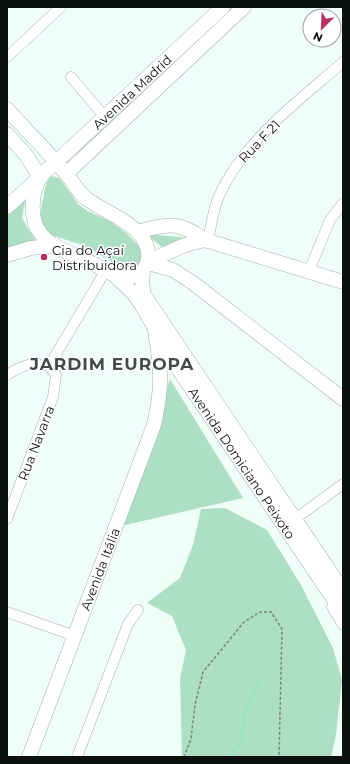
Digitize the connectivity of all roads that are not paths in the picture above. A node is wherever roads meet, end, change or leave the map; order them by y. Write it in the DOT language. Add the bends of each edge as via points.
graph roads {
  1 [pos="61,7"];
  2 [pos="223,7"];
  3 [pos="244,7"];
  4 [pos="7,57"];
  5 [pos="343,62"];
  6 [pos="71,78"];
  7 [pos="7,109"];
  8 [pos="105,117"];
  9 [pos="7,134"];
  10 [pos="56,162"];
  11 [pos="66,174"];
  12 [pos="40,177"];
  13 [pos="343,203"];
  14 [pos="7,207"];
  15 [pos="138,232"];
  16 [pos="206,240"];
  17 [pos="55,246"];
  18 [pos="7,256"];
  19 [pos="147,265"];
  20 [pos="309,271"];
  21 [pos="110,273"];
  22 [pos="343,282"];
  23 [pos="155,330"];
  24 [pos="49,366"];
  25 [pos="177,367"];
  26 [pos="7,375"];
  27 [pos="161,379"];
  28 [pos="343,399"];
  29 [pos="343,484"];
  30 [pos="7,519"];
  31 [pos="295,519"];
  32 [pos="308,560"];
  33 [pos="343,591"];
  34 [pos="138,610"];
  35 [pos="7,612"];
  36 [pos="343,613"];
  37 [pos="343,625"];
  38 [pos="75,636"];
  39 [pos="30,757"];
  40 [pos="77,757"];
  1 -- 4 [label="street"];
  2 -- 8 [label="main road, Avenida Madrid"];
  3 -- 11 [label="main road, Avenida Madrid"];
  5 -- 16 [label="street, Rua F 21" via="270,128 238,162 219,197"];
  6 -- 8 [label="street"];
  7 -- 10 [label="main road"];
  8 -- 10 [label="main road, Avenida Madrid"];
  9 -- 12 [label="main road" via="26,155"];
  10 -- 11 [label="main road"];
  10 -- 12 [label="main road, Avenida Madrid"];
  11 -- 15 [label="main road" via="87,199 114,214"];
  12 -- 14 [label="main road, Avenida Madrid"];
  12 -- 17 [label="main road" via="34,199 35,224 41,234"];
  13 -- 20 [label="street" via="330,220"];
  15 -- 16 [label="main road" via="159,225 171,225 195,232"];
  15 -- 19 [label="main road, Avenida Domiciano Peixoto" via="149,250"];
  16 -- 19 [label="main road" via="185,245"];
  16 -- 20 [label="main road"];
  17 -- 18 [label="main road" via="31,248"];
  17 -- 21 [label="main road"];
  19 -- 21 [label="main road" via="132,276"];
  19 -- 28 [label="main road" via="173,270 193,283"];
  19 -- 31 [label="main road, Avenida Domiciano Peixoto" via="142,282 144,295"];
  20 -- 22 [label="main road"];
  21 -- 23 [label="main road, Avenida Domiciano Peixoto" via="137,298"];
  21 -- 24 [label="street"];
  23 -- 25 [label="main road, Avenida Domiciano Peixoto"];
  23 -- 27 [label="main road, Avenida Itália"];
  24 -- 26 [label="street" via="36,363 18,368"];
  24 -- 30 [label="street, Rua Navarra" via="56,375 53,397"];
  25 -- 27 [label="main road" via="168,370"];
  25 -- 32 [label="main road, Avenida Domiciano Peixoto"];
  27 -- 38 [label="main road, Avenida Itália" via="154,425"];
  29 -- 31 [label="street"];
  31 -- 33 [label="main road, Avenida Domiciano Peixoto"];
  32 -- 36 [label="main road, Avenida Domiciano Peixoto"];
  32 -- 37 [label="street" via="311,575"];
  34 -- 40 [label="street" via="128,624"];
  35 -- 38 [label="street"];
  38 -- 39 [label="main road, Avenida Itália"];
}
